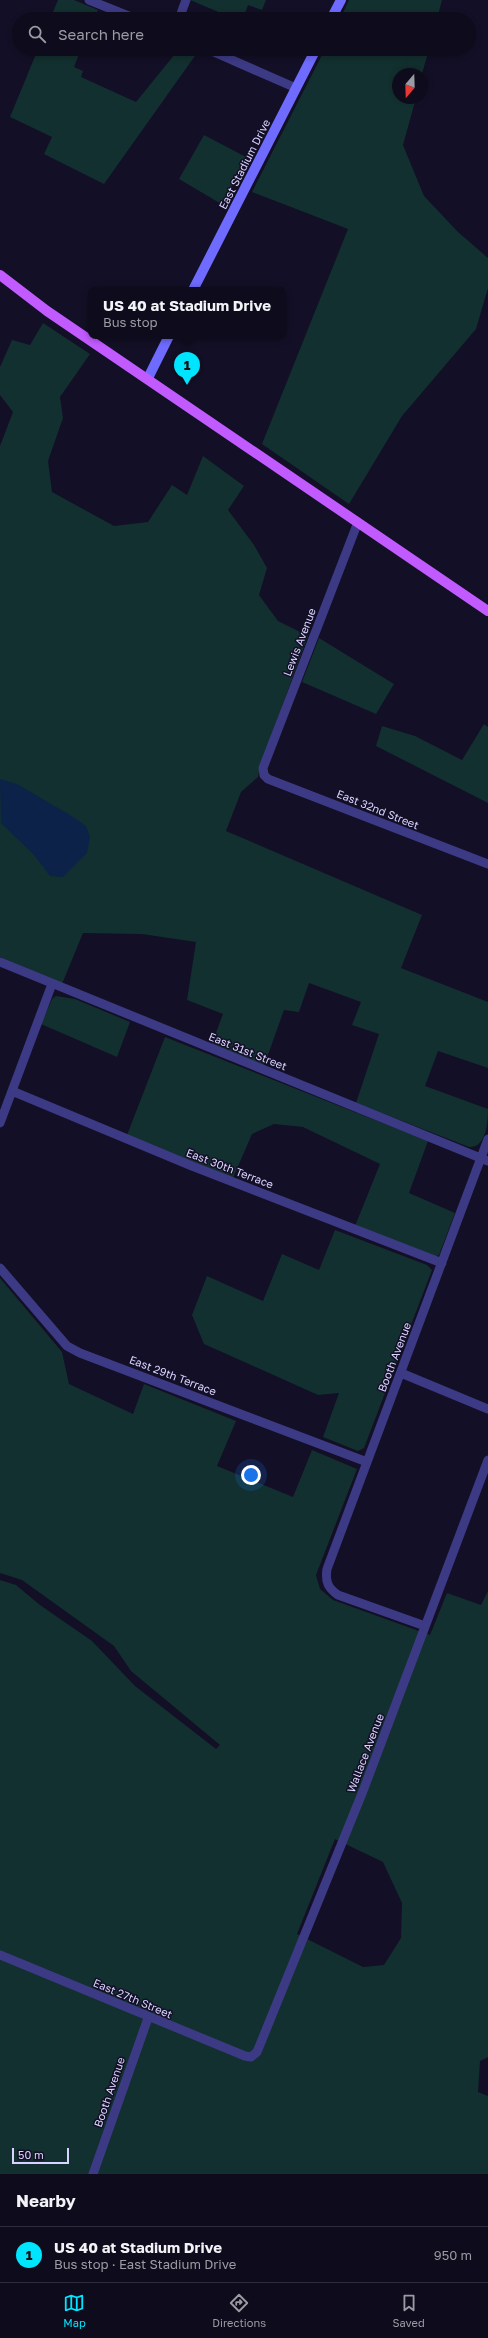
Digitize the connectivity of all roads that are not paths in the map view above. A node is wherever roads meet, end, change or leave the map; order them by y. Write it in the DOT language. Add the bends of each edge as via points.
graph roads {
  1 [pos="89,0"];
  2 [pos="186,0"];
  3 [pos="341,0"];
  4 [pos="119,12"];
  5 [pos="182,12"];
  6 [pos="335,12"];
  7 [pos="223,56"];
  8 [pos="312,56"];
  9 [pos="296,88"];
  10 [pos="0,275"];
  11 [pos="194,287"];
  12 [pos="88,338"];
  13 [pos="89,339"];
  14 [pos="168,339"];
  15 [pos="148,378"];
  16 [pos="358,522"];
  17 [pos="488,611"];
  18 [pos="263,770"];
  19 [pos="488,864"];
  20 [pos="0,962"];
  21 [pos="52,984"];
  22 [pos="12,1091"];
  23 [pos="0,1123"];
  24 [pos="488,1139"];
  25 [pos="484,1159"];
  26 [pos="442,1263"];
  27 [pos="0,1268"];
  28 [pos="401,1373"];
  29 [pos="488,1409"];
  30 [pos="488,1460"];
  31 [pos="368,1462"];
  32 [pos="425,1626"];
  33 [pos="0,1955"];
  34 [pos="148,2018"];
  35 [pos="257,2052"];
  36 [pos="93,2174"];
  1 -- 4 [label="street"];
  2 -- 5 [label="street"];
  3 -- 6 [label="main road"];
  7 -- 9 [label="street"];
  8 -- 9 [label="main road, East Stadium Drive"];
  9 -- 11 [label="main road, East Stadium Drive"];
  10 -- 12 [label="main road"];
  13 -- 15 [label="main road"];
  14 -- 15 [label="main road"];
  15 -- 16 [label="main road"];
  16 -- 17 [label="main road"];
  16 -- 18 [label="street, Lewis Avenue"];
  18 -- 19 [label="street, East 32nd Street" via="268,778"];
  20 -- 21 [label="street, East 31st Street"];
  21 -- 22 [label="street"];
  21 -- 25 [label="street, East 31st Street"];
  22 -- 23 [label="street"];
  22 -- 26 [label="street, East 30th Terrace" via="192,1166"];
  24 -- 25 [label="street, Booth Avenue"];
  25 -- 26 [label="street, Booth Avenue"];
  26 -- 28 [label="street, Booth Avenue"];
  27 -- 31 [label="street, East 29th Terrace" via="67,1346 80,1353"];
  28 -- 29 [label="street"];
  28 -- 31 [label="street, Booth Avenue"];
  30 -- 32 [label="street, Wallace Avenue"];
  31 -- 32 [label="street, Booth Avenue" via="327,1570 327,1584 338,1596"];
  32 -- 35 [label="street, Wallace Avenue" via="321,1900"];
  33 -- 34 [label="street, East 27th Street"];
  34 -- 35 [label="street, East 27th Street" via="245,2056 252,2057"];
  34 -- 36 [label="street, Booth Avenue"];
}
